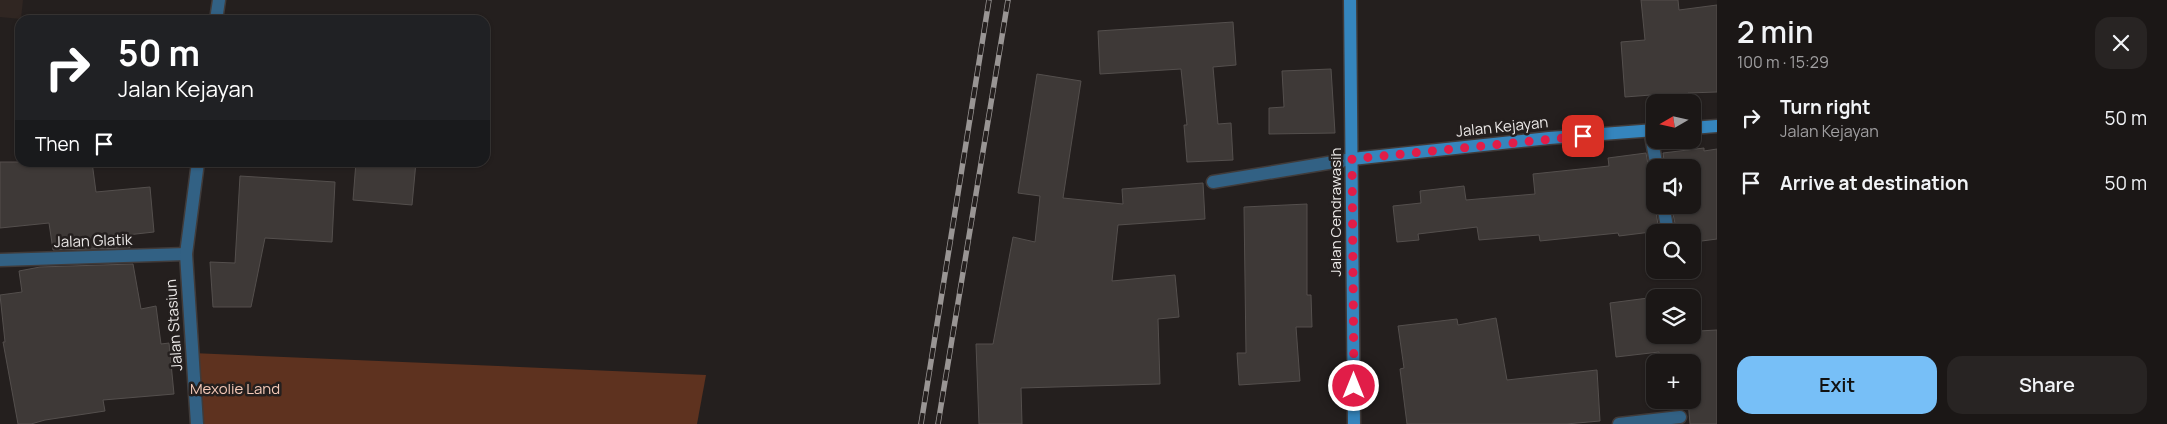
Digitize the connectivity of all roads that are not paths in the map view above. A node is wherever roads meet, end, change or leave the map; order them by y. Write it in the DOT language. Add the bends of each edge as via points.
graph roads {
  1 [pos="218,0"];
  2 [pos="1350,0"];
  3 [pos="216,15"];
  4 [pos="1717,126"];
  5 [pos="1701,127"];
  6 [pos="1646,131"];
  7 [pos="1352,159"];
  8 [pos="197,167"];
  9 [pos="1213,182"];
  10 [pos="186,254"];
  11 [pos="0,260"];
  12 [pos="1680,416"];
  13 [pos="197,424"];
  14 [pos="1354,424"];
  15 [pos="1620,424"];
  1 -- 3 [label="street"];
  2 -- 7 [label="main road, Jalan Cendrawasih"];
  4 -- 5 [label="main road"];
  6 -- 7 [label="main road, Jalan Kejayan"];
  7 -- 9 [label="street"];
  7 -- 14 [label="main road, Jalan Cendrawasih"];
  8 -- 10 [label="street, Jalan Stasiun"];
  10 -- 11 [label="street, Jalan Glatik"];
  10 -- 13 [label="street, Jalan Stasiun"];
  12 -- 15 [label="street"];
}
